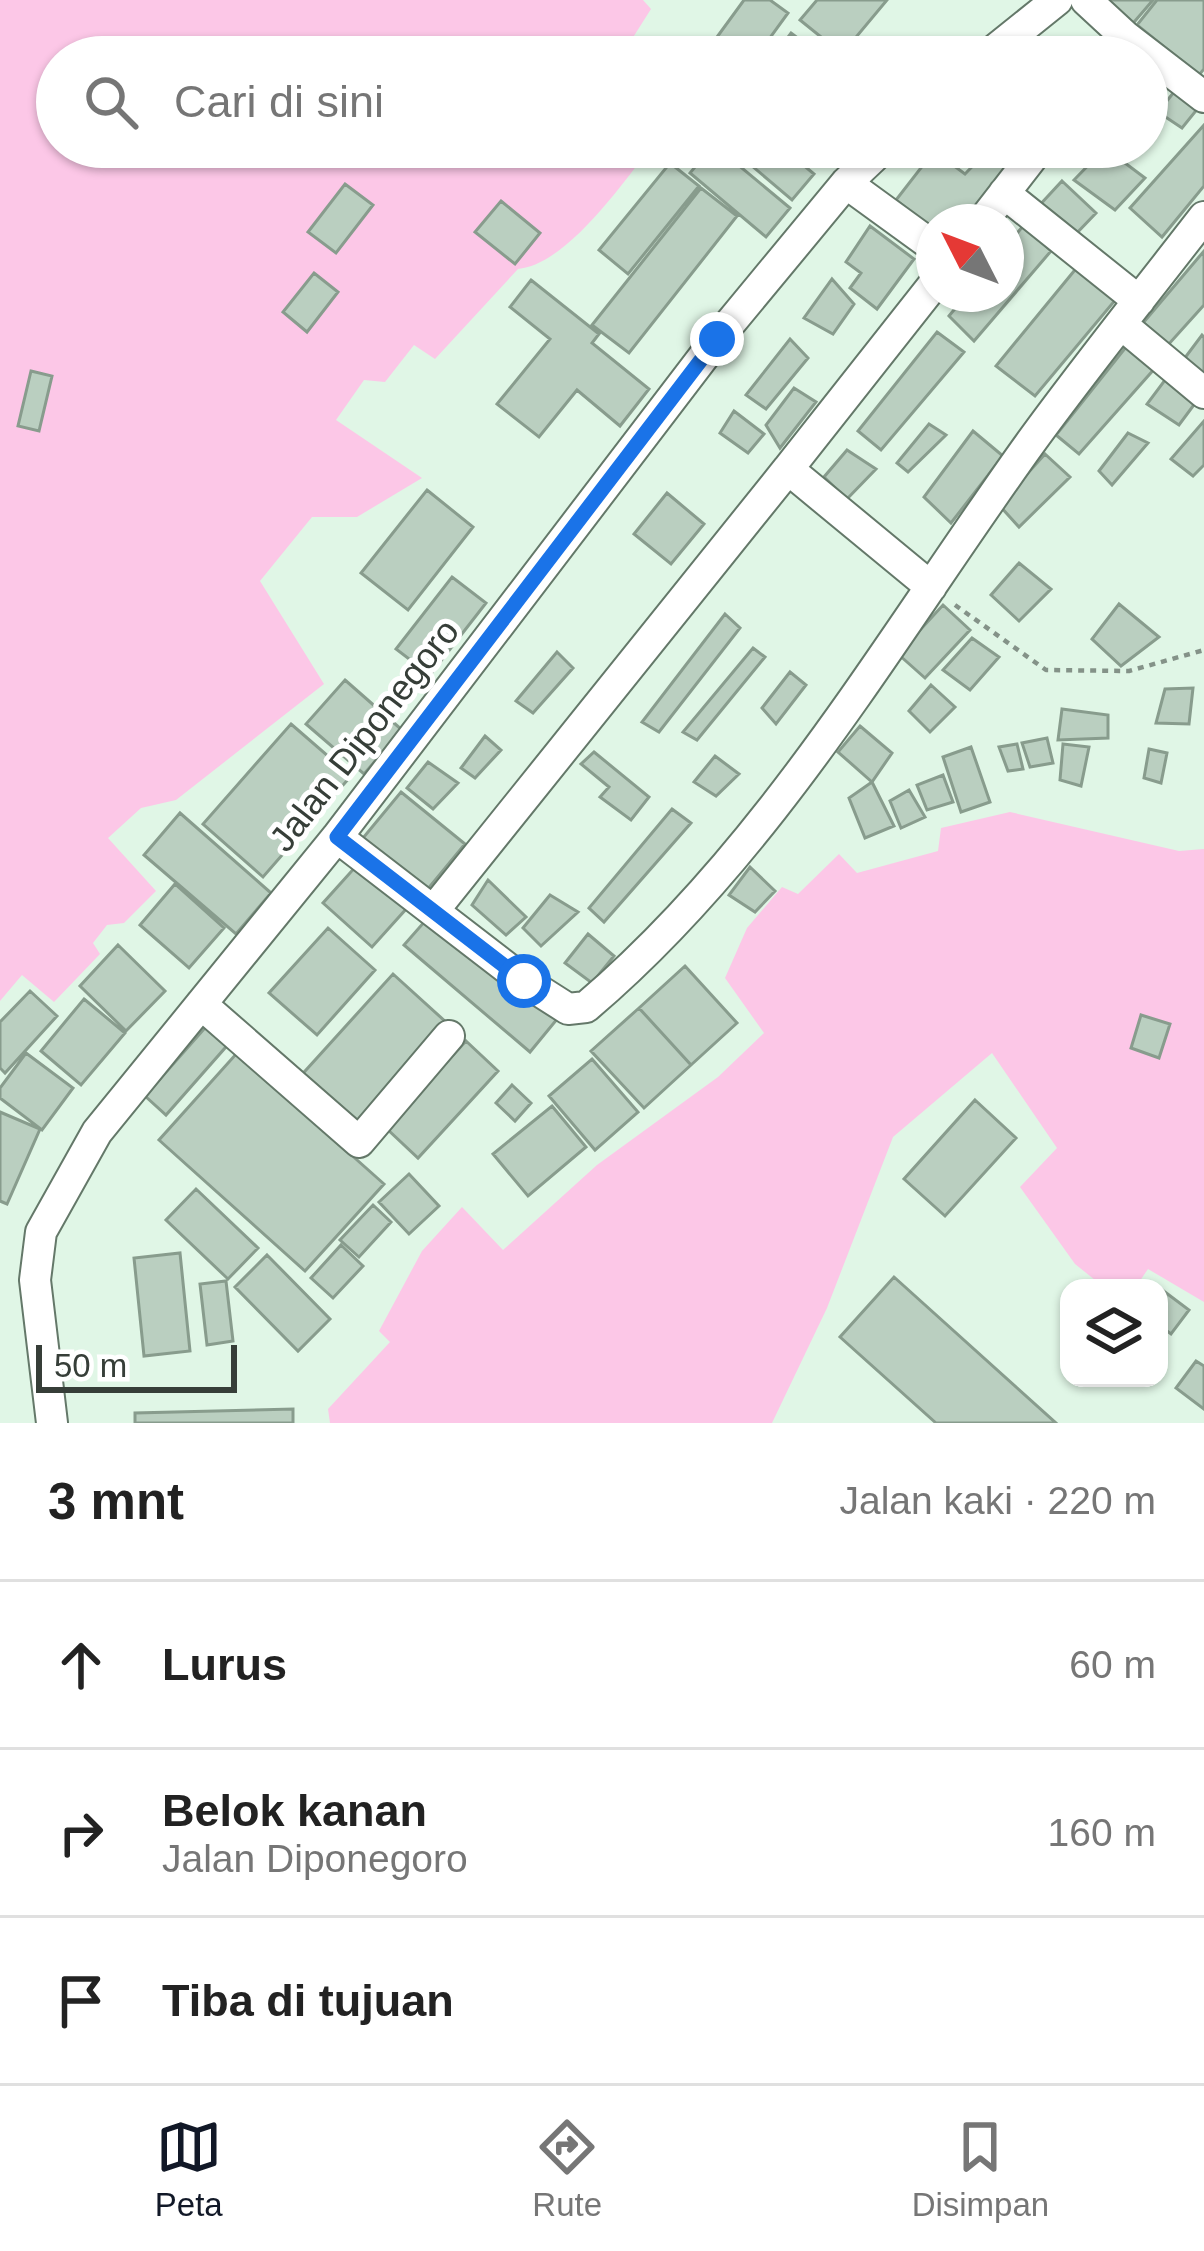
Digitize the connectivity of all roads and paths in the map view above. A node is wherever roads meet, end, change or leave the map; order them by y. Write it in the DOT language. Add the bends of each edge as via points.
graph roads {
  1 [pos="1057,0"];
  2 [pos="1086,0"];
  3 [pos="1012,36"];
  4 [pos="1111,36"];
  5 [pos="1168,76"];
  6 [pos="1204,97"];
  7 [pos="862,168"];
  8 [pos="1024,168"];
  9 [pos="846,183"];
  10 [pos="1004,193"];
  11 [pos="996,204"];
  12 [pos="1204,217"];
  13 [pos="916,234"];
  14 [pos="916,307"];
  15 [pos="1130,312"];
  16 [pos="1204,393"];
  17 [pos="788,470"];
  18 [pos="931,587"];
  19 [pos="1204,650"];
  20 [pos="337,837"];
  21 [pos="434,910"];
  22 [pos="200,1004"];
  23 [pos="448,1036"];
  24 [pos="52,1423"];
  1 -- 3 [label="street"];
  2 -- 4 [label="street"];
  5 -- 6 [label="street"];
  7 -- 9 [label="street, Jalan Diponegoro"];
  8 -- 10 [label="street"];
  9 -- 13 [label="street"];
  9 -- 20 [label="street, Jalan Diponegoro"];
  10 -- 11 [label="street"];
  10 -- 15 [label="street"];
  12 -- 15 [label="street"];
  14 -- 17 [label="street"];
  15 -- 16 [label="street"];
  15 -- 18 [label="street"];
  17 -- 18 [label="street"];
  17 -- 21 [label="street"];
  18 -- 19 [label="path" via="1046,670 1129,671"];
  18 -- 21 [label="street" via="797,778 586,1007 556,1002"];
  20 -- 21 [label="street"];
  20 -- 22 [label="street, Jalan Diponegoro"];
  22 -- 23 [label="street" via="359,1142"];
  22 -- 24 [label="street, Jalan Diponegoro" via="97,1132 40,1232 35,1280"];
}
